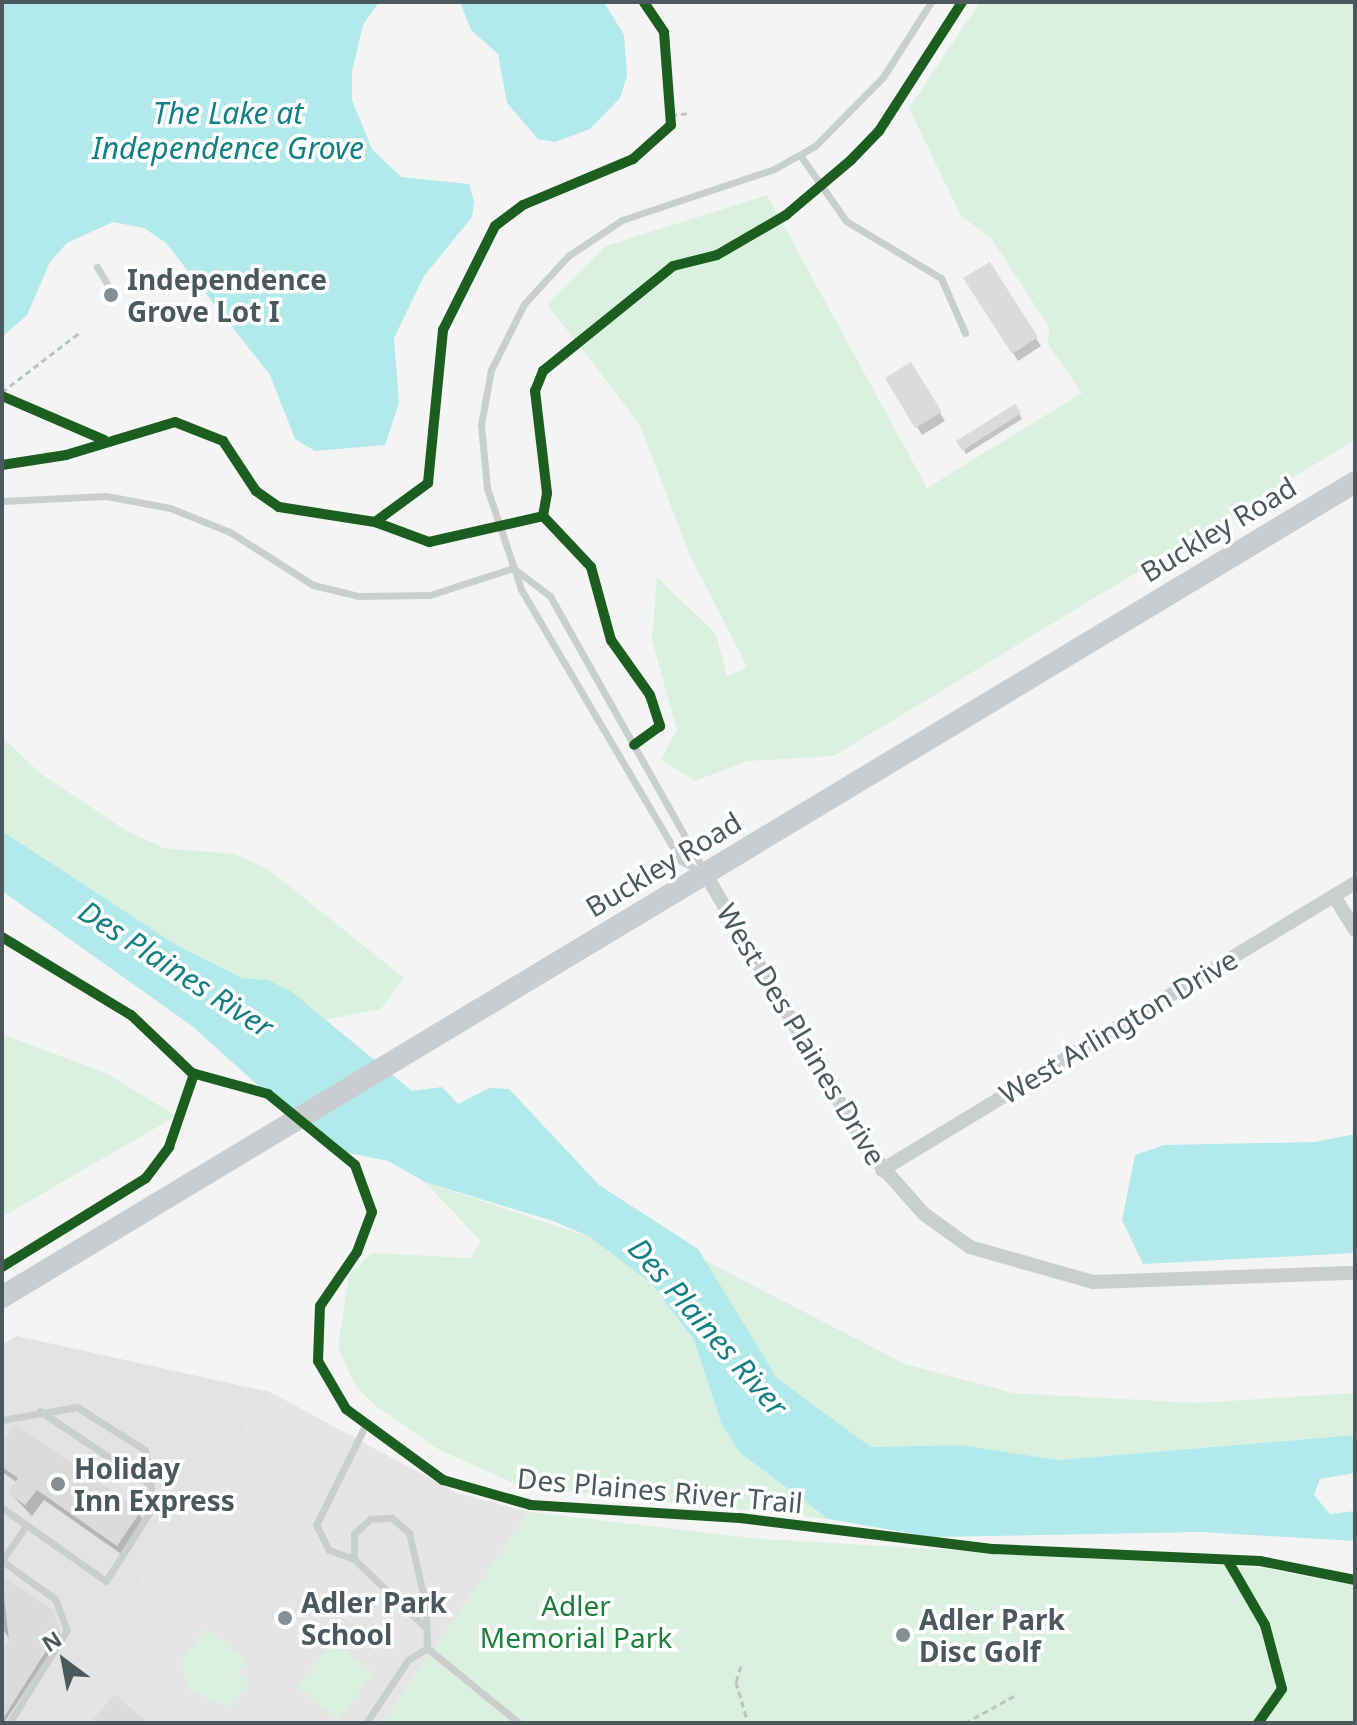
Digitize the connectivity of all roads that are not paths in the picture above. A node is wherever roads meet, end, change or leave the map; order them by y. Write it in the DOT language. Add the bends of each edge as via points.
graph roads {
  1 [pos="931,2"];
  2 [pos="800,155"];
  3 [pos="97,267"];
  4 [pos="109,287"];
  5 [pos="965,333"];
  6 [pos="1355,482"];
  7 [pos="2,501"];
  8 [pos="513,568"];
  9 [pos="664,795"];
  10 [pos="648,804"];
  11 [pos="706,875"];
  12 [pos="1355,883"];
  13 [pos="1334,896"];
  14 [pos="1355,930"];
  15 [pos="882,1170"];
  16 [pos="1355,1273"];
  17 [pos="2,1297"];
  18 [pos="40,1411"];
  19 [pos="2,1420"];
  20 [pos="365,1426"];
  21 [pos="151,1485"];
  22 [pos="2,1508"];
  23 [pos="26,1526"];
  24 [pos="354,1559"];
  25 [pos="2,1560"];
  26 [pos="423,1625"];
  27 [pos="427,1648"];
  28 [pos="9,1723"];
  29 [pos="366,1723"];
  30 [pos="519,1723"];
  1 -- 2 [label="lane" via="883,77"];
  2 -- 5 [label="lane" via="846,221 941,278"];
  2 -- 8 [label="lane" via="622,220 568,256 524,304 491,370 481,425 487,488"];
  3 -- 4 [label="lane"];
  6 -- 11 [label="main road, Buckley Road"];
  7 -- 8 [label="lane" via="106,496 170,508 230,532 313,585 358,596 430,595"];
  8 -- 9 [label="lane" via="550,596"];
  8 -- 10 [label="lane"];
  9 -- 10 [label="lane"];
  9 -- 11 [label="lane" via="698,850"];
  10 -- 11 [label="lane" via="681,861"];
  11 -- 15 [label="street, West Des Plaines Drive"];
  11 -- 17 [label="main road, Buckley Road" via="277,1127"];
  12 -- 13 [label="street, West Arlington Drive"];
  13 -- 14 [label="street"];
  13 -- 15 [label="street, West Arlington Drive"];
  15 -- 16 [label="street, West Des Plaines Drive" via="970,1247 1052,1275 1134,1285"];
  18 -- 19 [label="lane"];
  18 -- 21 [label="lane"];
  18 -- 21 [label="lane" via="77,1407 145,1450"];
  20 -- 24 [label="lane" via="316,1525 329,1550"];
  21 -- 23 [label="lane" via="149,1519 106,1581"];
  22 -- 23 [label="lane"];
  23 -- 25 [label="lane"];
  24 -- 26 [label="lane"];
  24 -- 26 [label="lane" via="361,1525 381,1515 402,1523 426,1606"];
  25 -- 28 [label="lane" via="55,1599 67,1630"];
  26 -- 27 [label="lane"];
  27 -- 29 [label="lane" via="408,1660"];
  27 -- 30 [label="lane"];
}
